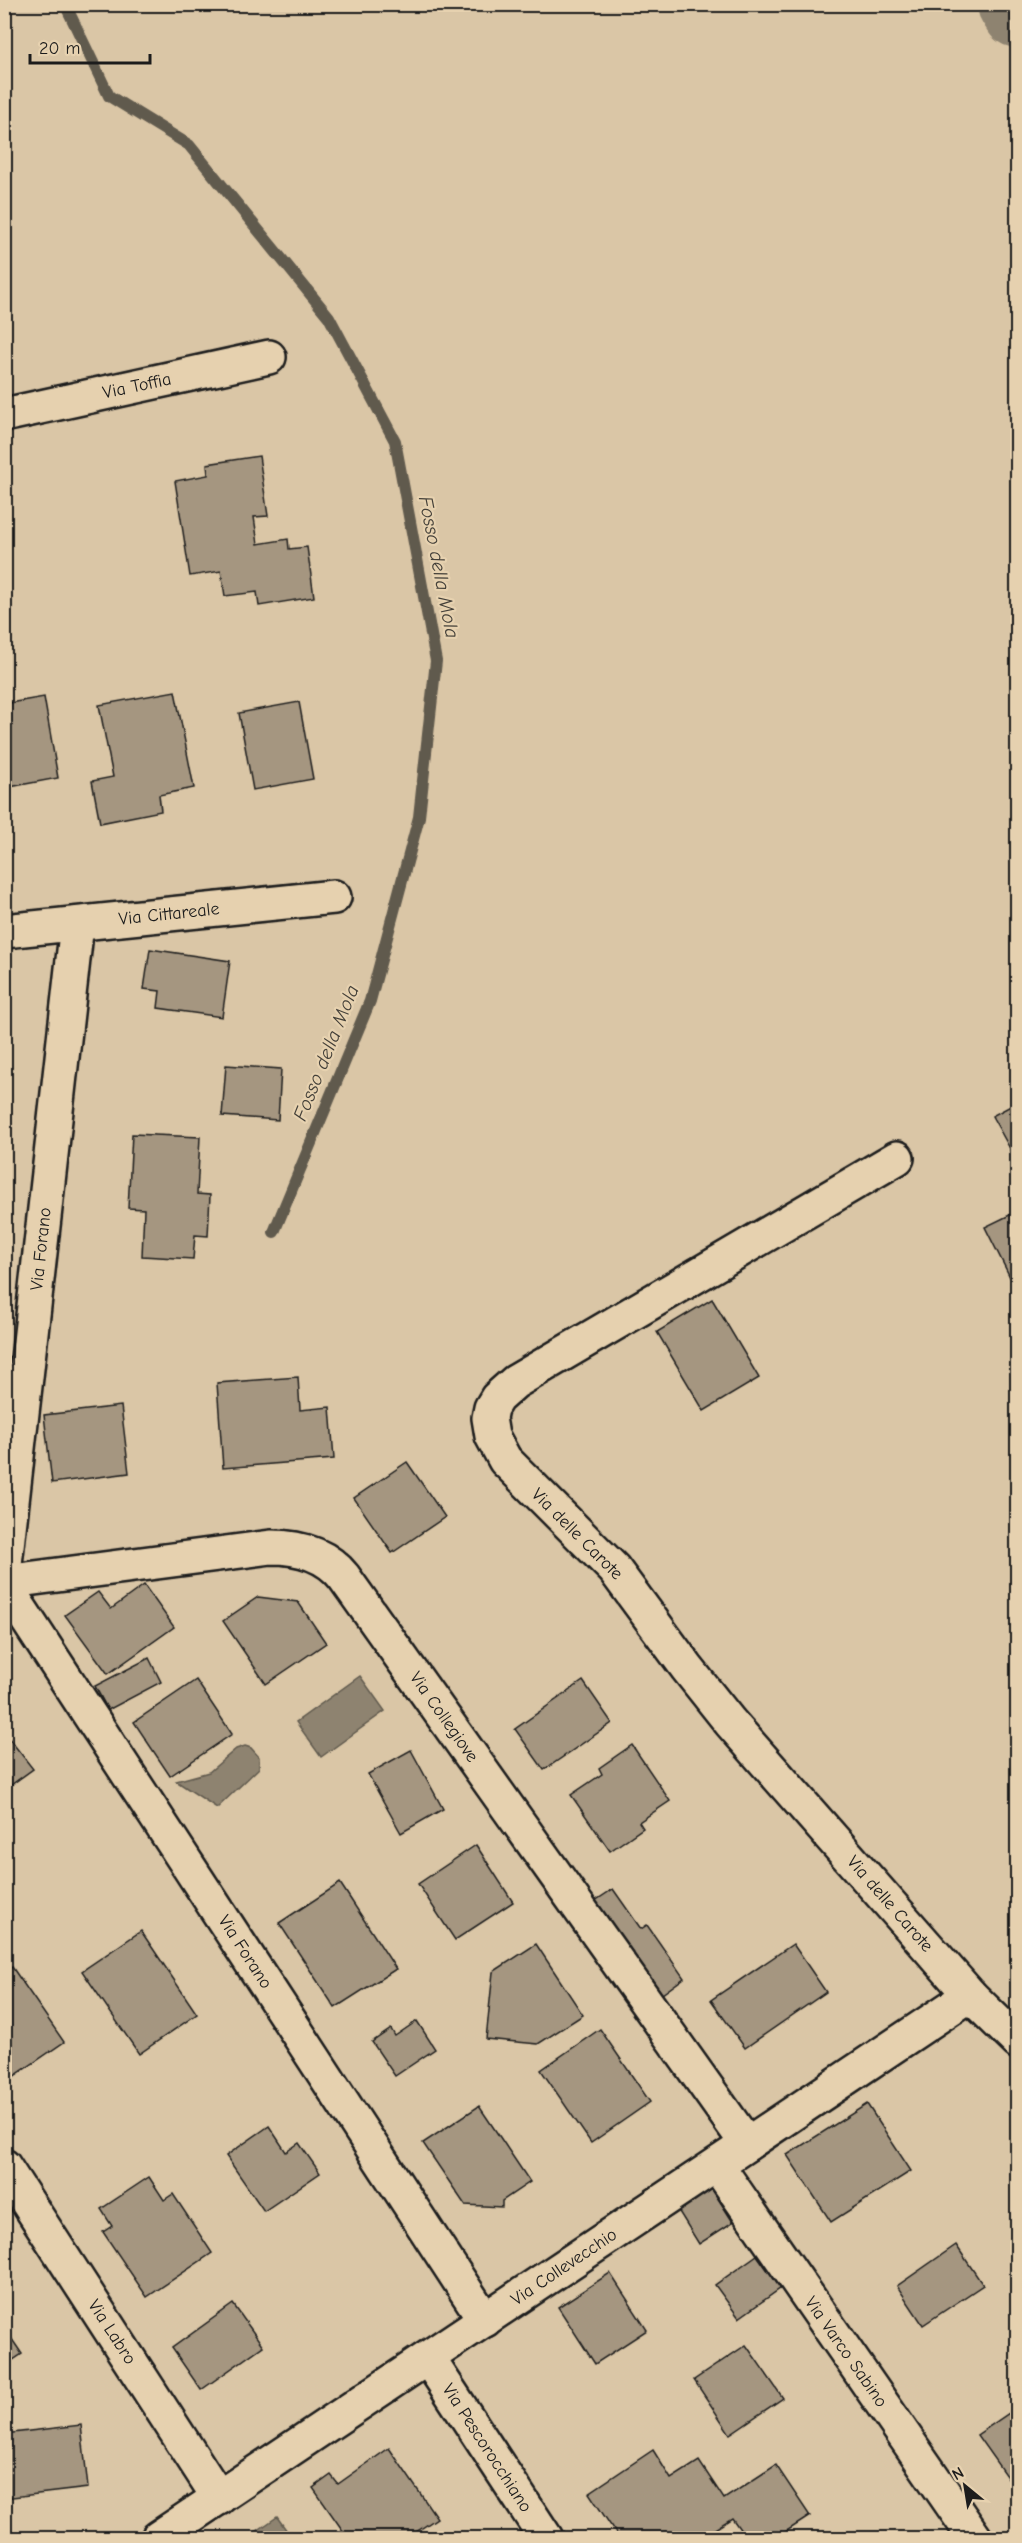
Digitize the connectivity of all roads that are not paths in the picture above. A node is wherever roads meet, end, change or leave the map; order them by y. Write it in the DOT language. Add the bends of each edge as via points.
graph roads {
  1 [pos="269,357"];
  2 [pos="4,415"];
  3 [pos="334,897"];
  4 [pos="77,924"];
  5 [pos="4,931"];
  6 [pos="897,1158"];
  7 [pos="4,1573"];
  8 [pos="4,1583"];
  9 [pos="970,1995"];
  10 [pos="1017,2042"];
  11 [pos="747,2144"];
  12 [pos="717,2165"];
  13 [pos="4,2166"];
  14 [pos="485,2320"];
  15 [pos="428,2358"];
  16 [pos="219,2498"];
  17 [pos="158,2538"];
  18 [pos="546,2538"];
  19 [pos="975,2538"];
  1 -- 2 [label="street, Via Toffia"];
  3 -- 4 [label="street, Via Cittareale"];
  4 -- 5 [label="street, Via Cittareale"];
  4 -- 7 [label="street, Via Forano"];
  6 -- 9 [label="street, Via delle Carote" via="515,1382 491,1408 489,1426 496,1448 509,1465 614,1569 716,1705"];
  8 -- 11 [label="street, Via Collegiove" via="271,1547 305,1550 330,1563 344,1577"];
  8 -- 14 [label="street, Via Forano"];
  9 -- 10 [label="street, Via delle Carote"];
  9 -- 11 [label="street, Via Collevecchio"];
  11 -- 12 [label="street, Via Collevecchio"];
  12 -- 14 [label="street, Via Collevecchio"];
  12 -- 19 [label="street, Via Varco Sabino"];
  13 -- 16 [label="street, Via Labro"];
  14 -- 15 [label="street, Via Collevecchio"];
  15 -- 16 [label="street, Via Collevecchio"];
  15 -- 18 [label="street, Via Pescorocchiano"];
  16 -- 17 [label="street, Via Collevecchio"];
}
